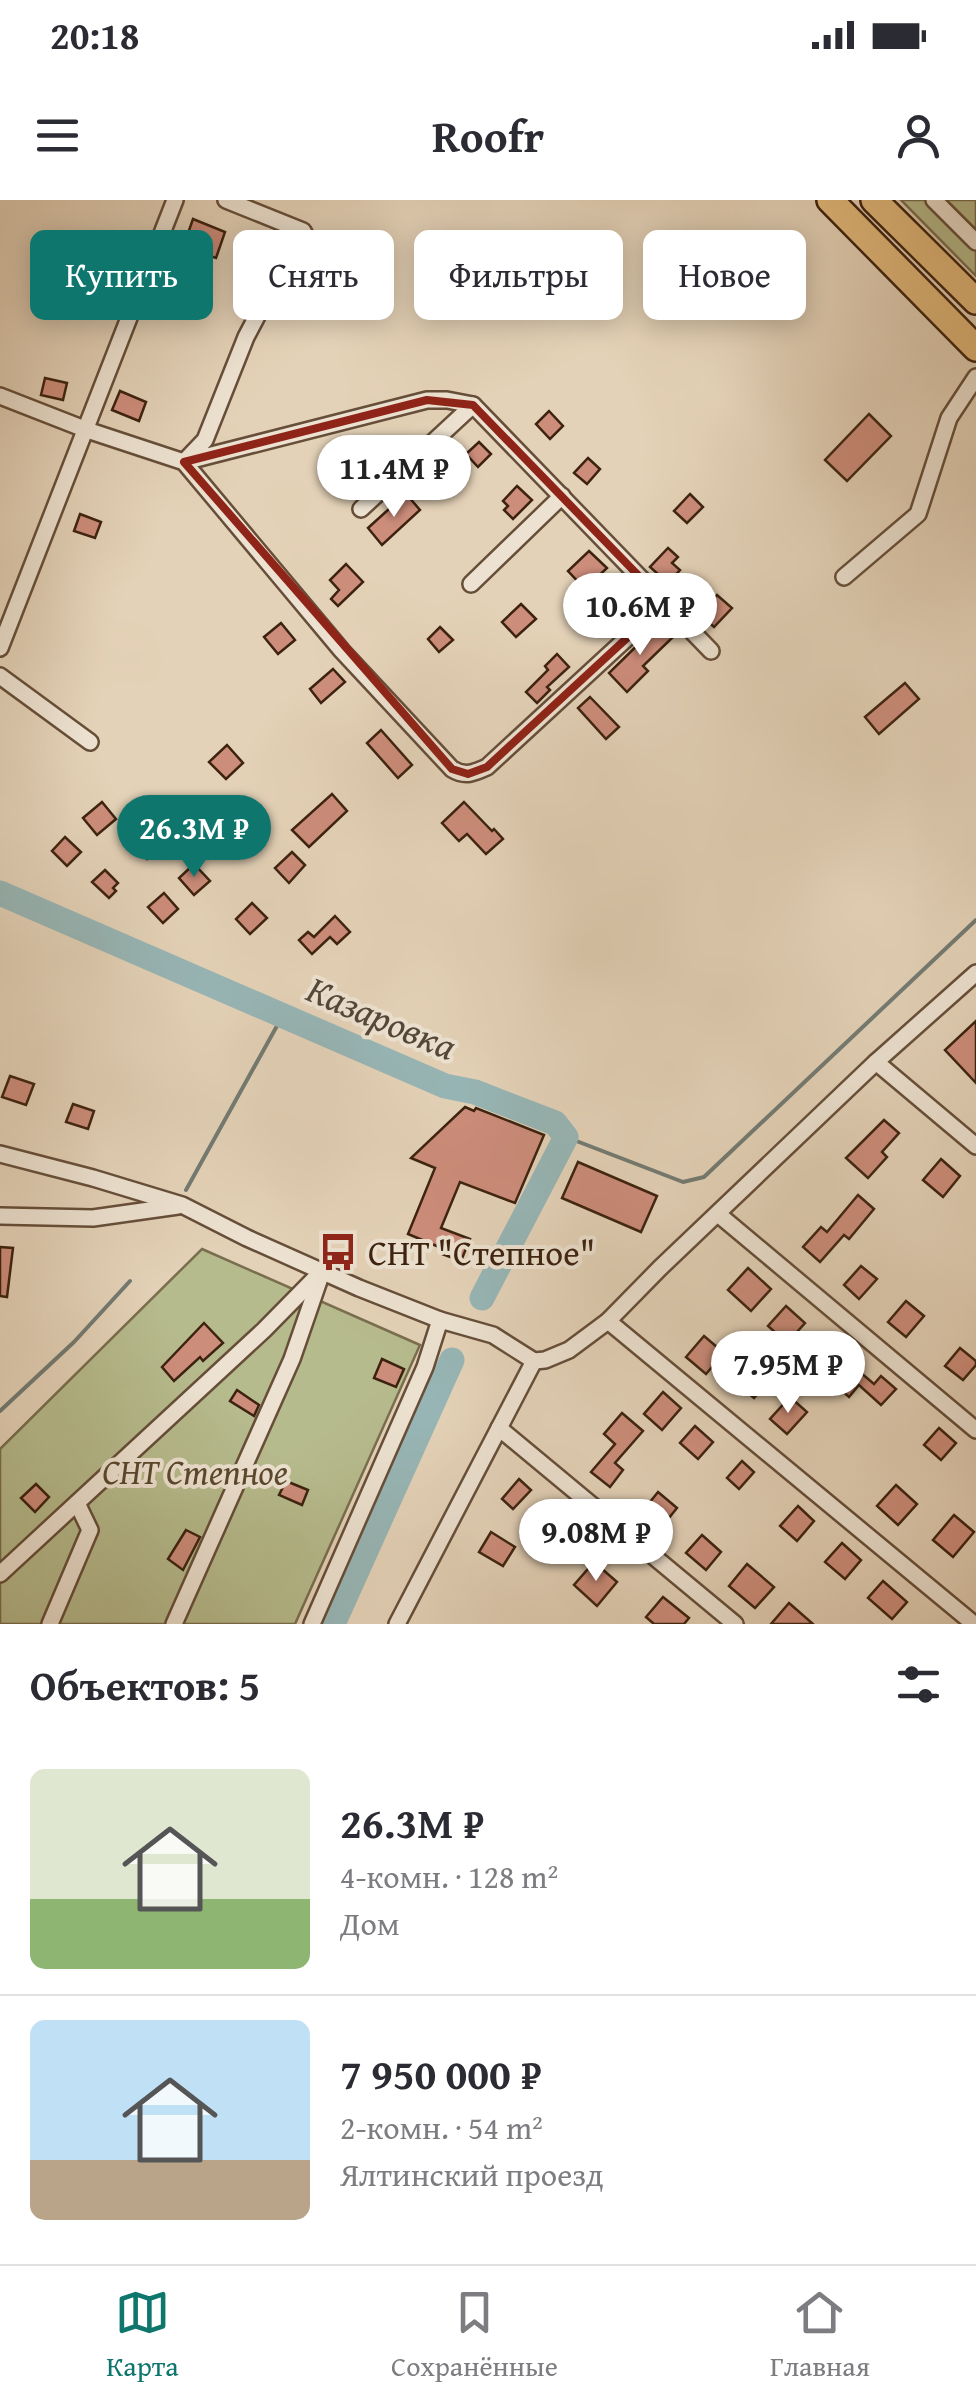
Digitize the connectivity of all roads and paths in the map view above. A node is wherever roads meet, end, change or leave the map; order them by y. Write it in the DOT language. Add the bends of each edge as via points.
graph roads {
  1 [pos="175,200"];
  2 [pos="226,200"];
  3 [pos="830,200"];
  4 [pos="934,200"];
  5 [pos="882,206"];
  6 [pos="976,242"];
  7 [pos="976,301"];
  8 [pos="976,348"];
  9 [pos="976,377"];
  10 [pos="0,396"];
  11 [pos="473,405"];
  12 [pos="87,430"];
  13 [pos="184,462"];
  14 [pos="562,496"];
  15 [pos="361,509"];
  16 [pos="844,577"];
  17 [pos="471,584"];
  18 [pos="665,603"];
  19 [pos="0,648"];
  20 [pos="711,651"];
  21 [pos="0,676"];
  22 [pos="90,742"];
  23 [pos="976,973"];
  24 [pos="876,1062"];
  25 [pos="976,1146"];
  26 [pos="0,1154"];
  27 [pos="182,1205"];
  28 [pos="718,1214"];
  29 [pos="0,1216"];
  30 [pos="322,1272"];
  31 [pos="440,1320"];
  32 [pos="608,1321"];
  33 [pos="534,1361"];
  34 [pos="499,1428"];
  35 [pos="976,1430"];
  36 [pos="77,1503"];
  37 [pos="0,1574"];
  38 [pos="50,1624"];
  39 [pos="174,1624"];
  40 [pos="312,1624"];
  41 [pos="397,1624"];
  42 [pos="735,1624"];
  43 [pos="974,1624"];
  1 -- 12 [label="street"];
  2 -- 13 [label="street" via="306,236 246,337 205,440"];
  3 -- 8 [label="highway"];
  4 -- 6 [label="street"];
  5 -- 7 [label="highway"];
  9 -- 16 [label="street" via="949,418 918,514"];
  10 -- 12 [label="street"];
  11 -- 13 [label="street" via="428,400"];
  11 -- 14 [label="street"];
  11 -- 15 [label="street"];
  12 -- 13 [label="street"];
  12 -- 19 [label="street"];
  13 -- 18 [label="street" via="342,651 459,773 487,766"];
  14 -- 17 [label="street"];
  14 -- 18 [label="street"];
  18 -- 20 [label="street"];
  21 -- 22 [label="street"];
  23 -- 24 [label="street"];
  24 -- 25 [label="street"];
  24 -- 28 [label="street"];
  26 -- 27 [label="street"];
  27 -- 29 [label="street" via="94,1218"];
  27 -- 30 [label="street"];
  28 -- 32 [label="street"];
  28 -- 35 [label="street"];
  30 -- 31 [label="street"];
  30 -- 36 [label="street"];
  30 -- 39 [label="street" via="292,1359"];
  31 -- 33 [label="street" via="493,1335"];
  31 -- 40 [label="street"];
  32 -- 33 [label="street" via="569,1350"];
  32 -- 43 [label="street"];
  33 -- 34 [label="street"];
  34 -- 41 [label="street"];
  34 -- 42 [label="street"];
  36 -- 37 [label="street"];
  36 -- 38 [label="street" via="90,1530"];
}
